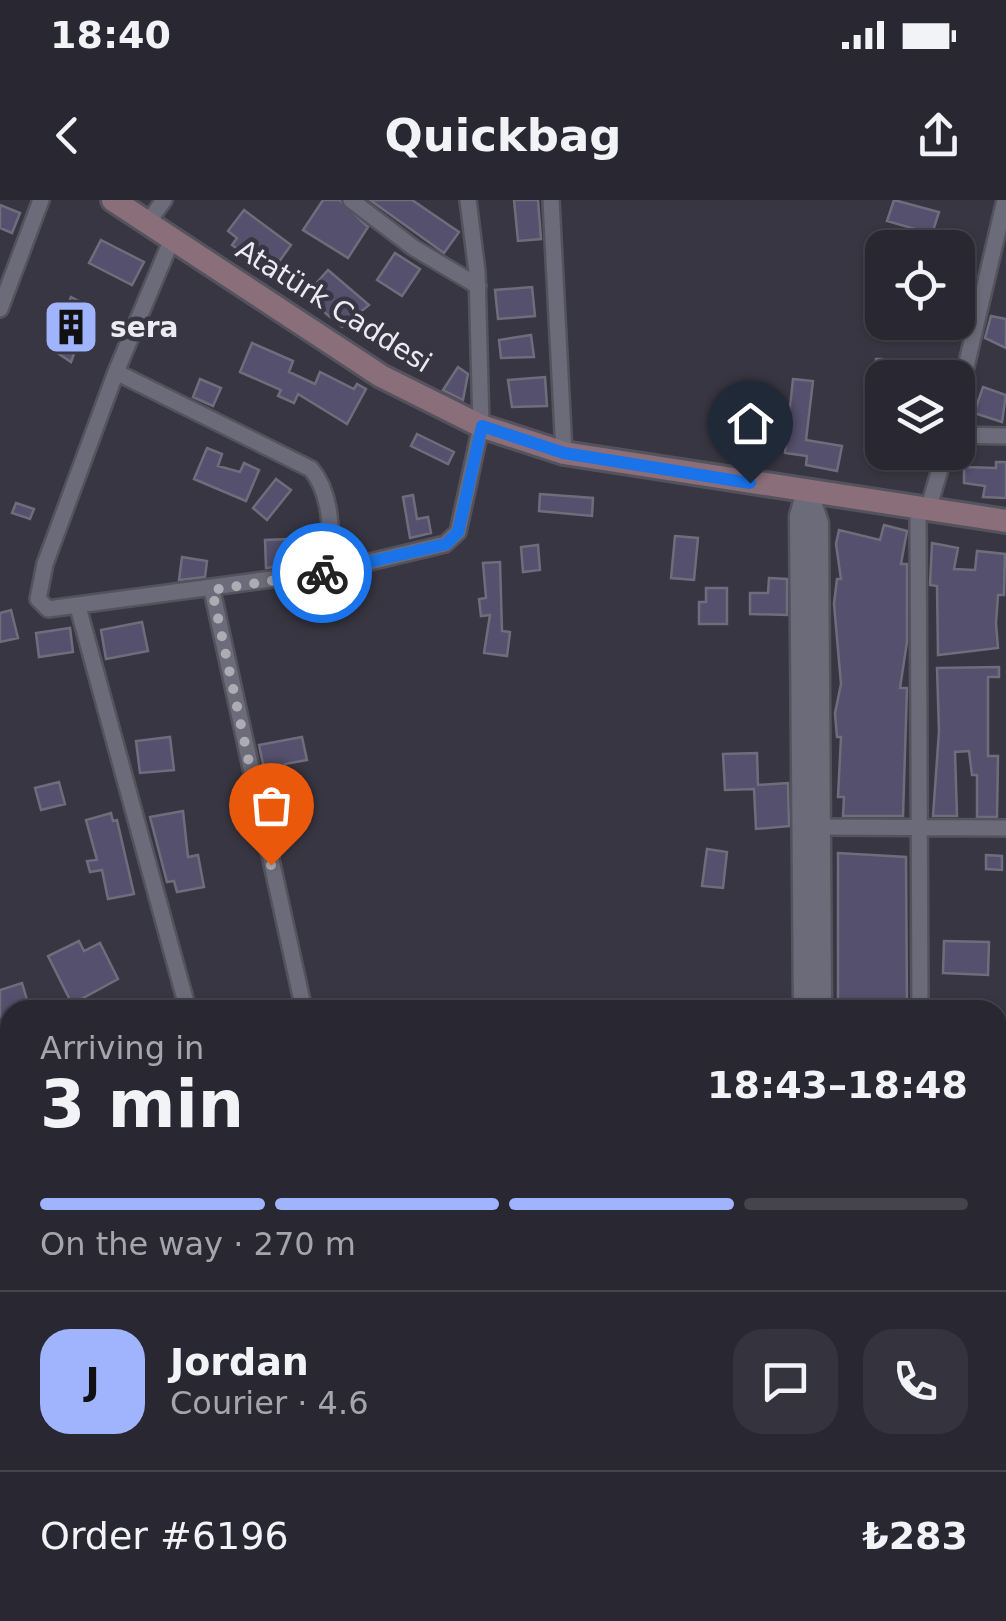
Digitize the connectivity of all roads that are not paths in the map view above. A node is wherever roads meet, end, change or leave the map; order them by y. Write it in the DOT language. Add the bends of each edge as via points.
graph roads {
  1 [pos="41,200"];
  2 [pos="114,200"];
  3 [pos="164,200"];
  4 [pos="350,200"];
  5 [pos="468,200"];
  6 [pos="551,200"];
  7 [pos="1005,200"];
  8 [pos="149,220"];
  9 [pos="172,239"];
  10 [pos="478,286"];
  11 [pos="0,309"];
  12 [pos="968,360"];
  13 [pos="116,372"];
  14 [pos="482,426"];
  15 [pos="975,435"];
  16 [pos="1006,436"];
  17 [pos="564,453"];
  18 [pos="938,470"];
  19 [pos="807,491"];
  20 [pos="923,510"];
  21 [pos="1006,521"];
  22 [pos="332,571"];
  23 [pos="212,590"];
  24 [pos="78,607"];
  25 [pos="820,827"];
  26 [pos="1006,828"];
  27 [pos="918,829"];
  28 [pos="185,1000"];
  29 [pos="302,1000"];
  30 [pos="804,1000"];
  31 [pos="821,1000"];
  32 [pos="920,1000"];
  1 -- 11 [label="street"];
  2 -- 8 [label="main road, Atatürk Caddesi"];
  3 -- 8 [label="street"];
  4 -- 10 [label="street"];
  5 -- 10 [label="street"];
  6 -- 17 [label="street"];
  7 -- 12 [label="street"];
  8 -- 9 [label="main road, Atatürk Caddesi"];
  9 -- 13 [label="street"];
  9 -- 14 [label="main road, Atatürk Caddesi" via="381,376"];
  10 -- 14 [label="street"];
  13 -- 22 [label="street" via="311,469 327,500"];
  13 -- 24 [label="street" via="39,589 38,599 48,609"];
  14 -- 17 [label="main road, Atatürk Caddesi"];
  14 -- 22 [label="street" via="458,532 446,544"];
  15 -- 16 [label="street"];
  17 -- 19 [label="main road, Atatürk Caddesi"];
  18 -- 20 [label="street"];
  19 -- 20 [label="main road, Atatürk Caddesi"];
  19 -- 25 [label="street" via="818,523"];
  19 -- 30 [label="street" via="800,516"];
  20 -- 21 [label="main road, Atatürk Caddesi"];
  20 -- 27 [label="street"];
  22 -- 23 [label="street"];
  23 -- 24 [label="street"];
  23 -- 29 [label="street"];
  24 -- 28 [label="street"];
  25 -- 27 [label="street"];
  25 -- 31 [label="street"];
  26 -- 27 [label="street"];
  27 -- 32 [label="street"];
}
